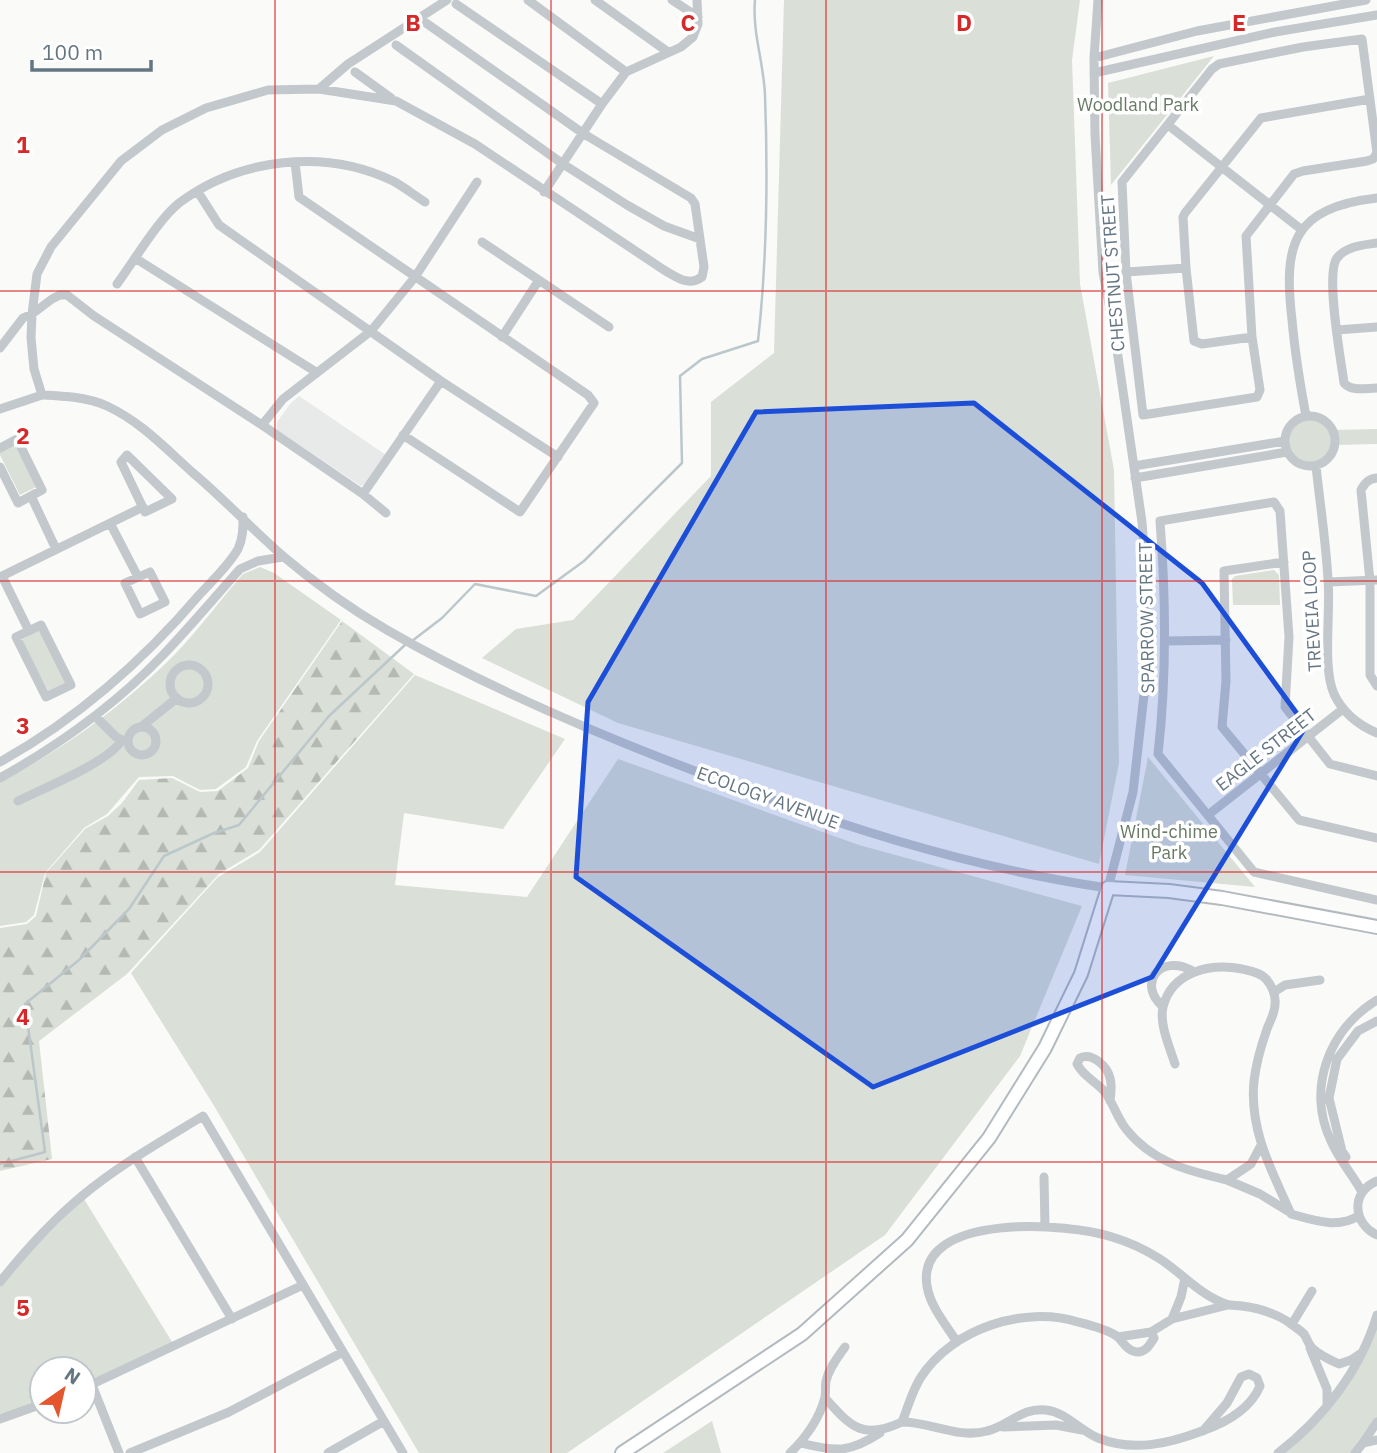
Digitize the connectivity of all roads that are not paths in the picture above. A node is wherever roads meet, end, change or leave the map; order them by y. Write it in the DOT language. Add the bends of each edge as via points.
graph roads {
  1 [pos="528,0"];
  2 [pos="595,0"];
  3 [pos="673,0"];
  4 [pos="697,0"];
  5 [pos="1098,0"];
  6 [pos="1366,0"];
  7 [pos="452,2"];
  8 [pos="1377,15"];
  9 [pos="698,17"];
  10 [pos="426,23"];
  11 [pos="396,45"];
  12 [pos="668,52"];
  13 [pos="1094,58"];
  14 [pos="355,72"];
  15 [pos="626,72"];
  16 [pos="1094,73"];
  17 [pos="319,89"];
  18 [pos="1370,99"];
  19 [pos="396,101"];
  20 [pos="602,104"];
  21 [pos="1168,125"];
  22 [pos="584,134"];
  23 [pos="295,162"];
  24 [pos="563,164"];
  25 [pos="1222,166"];
  26 [pos="477,182"];
  27 [pos="198,192"];
  28 [pos="544,192"];
  29 [pos="1377,198"];
  30 [pos="425,202"];
  31 [pos="1270,204"];
  32 [pos="1302,230"];
  33 [pos="700,239"];
  34 [pos="482,242"];
  35 [pos="1377,243"];
  36 [pos="135,258"];
  37 [pos="1186,268"];
  38 [pos="1126,272"];
  39 [pos="415,278"];
  40 [pos="539,280"];
  41 [pos="117,284"];
  42 [pos="32,314"];
  43 [pos="609,327"];
  44 [pos="1377,327"];
  45 [pos="1337,330"];
  46 [pos="371,331"];
  47 [pos="502,337"];
  48 [pos="1252,337"];
  49 [pos="0,348"];
  50 [pos="316,372"];
  51 [pos="441,381"];
  52 [pos="1377,388"];
  53 [pos="42,395"];
  54 [pos="0,408"];
  55 [pos="1306,416"];
  56 [pos="262,425"];
  57 [pos="403,435"];
  58 [pos="1285,441"];
  59 [pos="0,447"];
  60 [pos="1220,452"];
  61 [pos="1287,452"];
  62 [pos="558,457"];
  63 [pos="1223,463"];
  64 [pos="1134,466"];
  65 [pos="1315,466"];
  66 [pos="0,467"];
  67 [pos="1135,478"];
  68 [pos="1377,478"];
  69 [pos="363,494"];
  70 [pos="31,496"];
  71 [pos="143,507"];
  72 [pos="386,513"];
  73 [pos="243,517"];
  74 [pos="110,523"];
  75 [pos="56,549"];
  76 [pos="283,556"];
  77 [pos="1284,562"];
  78 [pos="1,577"];
  79 [pos="138,577"];
  80 [pos="213,580"];
  81 [pos="1374,580"];
  82 [pos="1329,582"];
  83 [pos="224,587"];
  84 [pos="190,607"];
  85 [pos="198,615"];
  86 [pos="29,631"];
  87 [pos="1166,640"];
  88 [pos="1226,640"];
  89 [pos="153,647"];
  90 [pos="161,657"];
  91 [pos="176,669"];
  92 [pos="1377,686"];
  93 [pos="177,698"];
  94 [pos="1343,709"];
  95 [pos="95,716"];
  96 [pos="141,727"];
  97 [pos="1377,733"];
  98 [pos="1308,736"];
  99 [pos="125,741"];
  100 [pos="0,762"];
  101 [pos="1260,773"];
  102 [pos="1377,776"];
  103 [pos="0,778"];
  104 [pos="18,801"];
  105 [pos="1208,815"];
  106 [pos="1377,838"];
  107 [pos="1108,888"];
  108 [pos="1377,900"];
  109 [pos="1377,927"];
  110 [pos="1191,972"];
  111 [pos="1320,980"];
  112 [pos="1274,992"];
  113 [pos="1377,1000"];
  114 [pos="1163,1007"];
  115 [pos="1377,1021"];
  116 [pos="1175,1064"];
  117 [pos="1110,1101"];
  118 [pos="1260,1147"];
  119 [pos="135,1157"];
  120 [pos="1044,1177"];
  121 [pos="1227,1180"];
  122 [pos="1377,1181"];
  123 [pos="1363,1191"];
  124 [pos="1291,1214"];
  125 [pos="1358,1216"];
  126 [pos="1045,1227"];
  127 [pos="1377,1236"];
  128 [pos="1185,1278"];
  129 [pos="0,1282"];
  130 [pos="303,1285"];
  131 [pos="1312,1291"];
  132 [pos="1228,1305"];
  133 [pos="1377,1315"];
  134 [pos="232,1319"];
  135 [pos="1172,1319"];
  136 [pos="1292,1325"];
  137 [pos="1151,1332"];
  138 [pos="1118,1337"];
  139 [pos="957,1342"];
  140 [pos="845,1347"];
  141 [pos="1310,1347"];
  142 [pos="343,1352"];
  143 [pos="1360,1354"];
  144 [pos="98,1382"];
  145 [pos="825,1398"];
  146 [pos="1327,1406"];
  147 [pos="98,1408"];
  148 [pos="28,1409"];
  149 [pos="0,1419"];
  150 [pos="384,1421"];
  151 [pos="902,1422"];
  152 [pos="1377,1422"];
  153 [pos="1001,1427"];
  154 [pos="884,1430"];
  155 [pos="1083,1431"];
  156 [pos="1203,1431"];
  157 [pos="1377,1440"];
  158 [pos="801,1443"];
  159 [pos="1363,1443"];
  160 [pos="119,1453"];
  161 [pos="130,1453"];
  162 [pos="327,1453"];
  163 [pos="403,1453"];
  164 [pos="622,1453"];
  165 [pos="790,1453"];
  166 [pos="1278,1453"];
  167 [pos="1355,1453"];
  1 -- 15 [label="street"];
  2 -- 12 [label="street"];
  3 -- 9 [label="street"];
  4 -- 9 [label="street"];
  5 -- 13 [label="street"];
  6 -- 13 [label="street" via="1197,32"];
  7 -- 17 [label="street" via="348,64"];
  7 -- 20 [label="street"];
  8 -- 16 [label="street"];
  9 -- 12 [label="street" via="693,37"];
  10 -- 22 [label="street"];
  11 -- 24 [label="street"];
  12 -- 15 [label="street"];
  13 -- 16 [label="street"];
  14 -- 19 [label="street"];
  15 -- 20 [label="street"];
  16 -- 64 [label="street" via="1103,272"];
  17 -- 19 [label="street"];
  17 -- 42 [label="street" via="268,90 206,108 162,130 121,161 51,247 37,274"];
  18 -- 21 [label="street, CHESTNUT STREET" via="1362,39 1219,64"];
  18 -- 25 [label="street" via="1261,118"];
  18 -- 31 [label="street, CHESTNUT STREET" via="1377,153 1373,159 1294,174"];
  19 -- 28 [label="street" via="475,144"];
  20 -- 22 [label="street"];
  21 -- 25 [label="street"];
  21 -- 38 [label="street, CHESTNUT STREET" via="1122,182"];
  22 -- 24 [label="street"];
  22 -- 33 [label="street" via="691,198"];
  23 -- 27 [label="street" via="243,170"];
  23 -- 30 [label="street" via="325,162 365,171 393,181"];
  23 -- 39 [label="street" via="299,197"];
  24 -- 28 [label="street"];
  24 -- 33 [label="street" via="664,226"];
  25 -- 31 [label="street"];
  25 -- 37 [label="street" via="1183,217"];
  26 -- 39 [label="street"];
  27 -- 36 [label="street" via="178,204"];
  27 -- 46 [label="street" via="219,225"];
  28 -- 33 [label="street" via="688,282 702,276"];
  29 -- 32 [label="street" via="1331,207"];
  31 -- 32 [label="street"];
  31 -- 48 [label="street, CHESTNUT STREET" via="1246,236"];
  32 -- 55 [label="street" via="1290,255 1287,281"];
  34 -- 40 [label="street"];
  35 -- 45 [label="street" via="1348,249 1336,259 1331,277"];
  36 -- 41 [label="street"];
  36 -- 50 [label="street"];
  37 -- 38 [label="street"];
  37 -- 48 [label="street" via="1194,341 1202,344"];
  38 -- 48 [label="street, CHESTNUT STREET" via="1143,415 1256,397 1260,390"];
  39 -- 46 [label="street"];
  39 -- 47 [label="street"];
  40 -- 43 [label="street"];
  40 -- 47 [label="street"];
  42 -- 49 [label="street" via="17,323"];
  42 -- 53 [label="street" via="34,369"];
  42 -- 56 [label="street" via="52,299 67,295"];
  44 -- 45 [label="street"];
  45 -- 52 [label="street" via="1344,383 1354,389"];
  46 -- 50 [label="street"];
  46 -- 51 [label="street"];
  47 -- 62 [label="street" via="594,403"];
  50 -- 56 [label="street" via="283,399"];
  51 -- 57 [label="street"];
  51 -- 62 [label="street"];
  53 -- 54 [label="street"];
  53 -- 73 [label="street, ECOLOGY AVENUE" via="103,404 132,419"];
  55 -- 58 [label="street" via="1291,424"];
  55 -- 65 [label="street" via="1322,419 1335,437 1333,453"];
  56 -- 69 [label="street"];
  57 -- 62 [label="street" via="520,512"];
  57 -- 69 [label="street"];
  58 -- 60 [label="street"];
  58 -- 61 [label="street"];
  59 -- 70 [label="street" via="17,439 43,490"];
  60 -- 63 [label="street"];
  60 -- 64 [label="street"];
  61 -- 63 [label="street"];
  61 -- 65 [label="street" via="1299,464"];
  63 -- 67 [label="street"];
  64 -- 67 [label="street"];
  65 -- 82 [label="street, TREVEIA LOOP"];
  66 -- 70 [label="street" via="18,503"];
  67 -- 107 [label="street" via="1148,600 1146,677 1133,792"];
  68 -- 81 [label="street" via="1365,483 1362,491"];
  69 -- 72 [label="street"];
  70 -- 75 [label="street"];
  71 -- 71 [label="street" via="145,512 172,499 127,455 121,462"];
  71 -- 74 [label="street"];
  73 -- 76 [label="street, ECOLOGY AVENUE"];
  73 -- 80 [label="street" via="238,548"];
  74 -- 75 [label="street"];
  74 -- 79 [label="street"];
  75 -- 78 [label="street"];
  76 -- 83 [label="street" via="240,569"];
  76 -- 107 [label="street, ECOLOGY AVENUE" via="341,602 425,652 592,731 842,825 1003,869"];
  77 -- 87 [label="street, SPARROW STREET" via="1280,511 1274,502 1160,521"];
  77 -- 88 [label="street" via="1224,571"];
  77 -- 98 [label="street, SPARROW STREET" via="1289,637 1285,707"];
  78 -- 86 [label="street"];
  79 -- 79 [label="street" via="150,572 164,602 140,614 125,583"];
  80 -- 83 [label="street"];
  80 -- 84 [label="street"];
  81 -- 82 [label="street"];
  81 -- 92 [label="street" via="1370,675"];
  82 -- 94 [label="street, TREVEIA LOOP" via="1329,664 1333,692"];
  83 -- 85 [label="street"];
  84 -- 85 [label="street"];
  84 -- 89 [label="street"];
  85 -- 90 [label="street"];
  86 -- 86 [label="street" via="41,625 71,685 46,697 16,637"];
  87 -- 88 [label="street"];
  87 -- 105 [label="street, SPARROW STREET" via="1158,754"];
  88 -- 101 [label="street" via="1222,727"];
  89 -- 90 [label="street"];
  89 -- 100 [label="street" via="73,716"];
  90 -- 91 [label="street"];
  90 -- 95 [label="street"];
  91 -- 93 [label="street" via="170,684"];
  91 -- 93 [label="street" via="198,666 206,674 208,686 204,697 194,702"];
  93 -- 96 [label="street"];
  94 -- 97 [label="street"];
  94 -- 98 [label="street, EAGLE STREET"];
  95 -- 99 [label="street"];
  95 -- 103 [label="street"];
  96 -- 99 [label="street" via="132,730"];
  96 -- 99 [label="street" via="152,732 153,749 137,754"];
  98 -- 101 [label="street, EAGLE STREET"];
  98 -- 102 [label="street, SPARROW STREET" via="1330,764"];
  99 -- 104 [label="street" via="92,764"];
  101 -- 105 [label="street, EAGLE STREET"];
  101 -- 106 [label="street" via="1298,820"];
  105 -- 108 [label="street, SPARROW STREET" via="1254,872"];
  107 -- 109 [label="street, ECOLOGY AVENUE" via="1222,898"];
  107 -- 164 [label="street" via="1081,974 1045,1048 989,1138 907,1240 802,1334"];
  110 -- 112 [label="street" via="1225,967 1254,972 1266,978"];
  110 -- 114 [label="street" via="1175,986"];
  110 -- 114 [label="street" via="1173,964 1158,971 1150,988 1152,998"];
  111 -- 112 [label="street" via="1285,985"];
  112 -- 118 [label="street" via="1276,1003 1254,1083"];
  113 -- 123 [label="street" via="1362,1009 1337,1038 1321,1079 1322,1114 1329,1139"];
  114 -- 116 [label="street"];
  115 -- 123 [label="street" via="1358,1031 1337,1059 1329,1098 1342,1151"];
  117 -- 117 [label="street" via="1108,1072 1093,1057 1080,1058 1081,1072"];
  117 -- 121 [label="street" via="1125,1128 1154,1156"];
  118 -- 121 [label="street" via="1251,1164"];
  118 -- 124 [label="street"];
  119 -- 129 [label="street" via="81,1196"];
  119 -- 130 [label="street" via="203,1116"];
  119 -- 134 [label="street"];
  120 -- 126 [label="street"];
  121 -- 124 [label="street"];
  122 -- 123 [label="street"];
  123 -- 125 [label="street"];
  124 -- 125 [label="street" via="1327,1224"];
  125 -- 127 [label="street"];
  126 -- 128 [label="street" via="1112,1237 1160,1259"];
  126 -- 139 [label="street" via="998,1228 959,1237 935,1255 927,1286"];
  128 -- 132 [label="street"];
  128 -- 135 [label="street"];
  130 -- 134 [label="street"];
  130 -- 142 [label="street"];
  131 -- 136 [label="street"];
  132 -- 135 [label="street"];
  132 -- 136 [label="street" via="1260,1310"];
  133 -- 143 [label="street"];
  134 -- 144 [label="street"];
  135 -- 137 [label="street"];
  136 -- 141 [label="street"];
  137 -- 138 [label="street"];
  137 -- 138 [label="street" via="1154,1338 1140,1352 1132,1351"];
  138 -- 139 [label="street" via="1050,1316 995,1324"];
  139 -- 151 [label="street" via="922,1376"];
  140 -- 145 [label="street" via="826,1380"];
  141 -- 143 [label="street" via="1339,1364"];
  141 -- 146 [label="street" via="1326,1389"];
  142 -- 150 [label="street"];
  142 -- 161 [label="street" via="229,1412"];
  143 -- 146 [label="street"];
  145 -- 154 [label="street" via="864,1431"];
  145 -- 158 [label="street"];
  146 -- 166 [label="street"];
  147 -- 160 [label="street"];
  148 -- 149 [label="street"];
  150 -- 162 [label="street"];
  150 -- 163 [label="street"];
  151 -- 153 [label="street" via="970,1434"];
  151 -- 154 [label="street"];
  152 -- 159 [label="street"];
  153 -- 155 [label="street" via="1056,1425"];
  153 -- 155 [label="street" via="1019,1415 1043,1409 1067,1418"];
  154 -- 158 [label="street" via="862,1445 840,1450"];
  155 -- 156 [label="street" via="1144,1446"];
  156 -- 156 [label="street" via="1227,1403 1241,1377 1257,1378 1260,1387 1250,1401 1228,1421"];
  157 -- 159 [label="street"];
  158 -- 165 [label="street"];
  159 -- 167 [label="street"];
}
